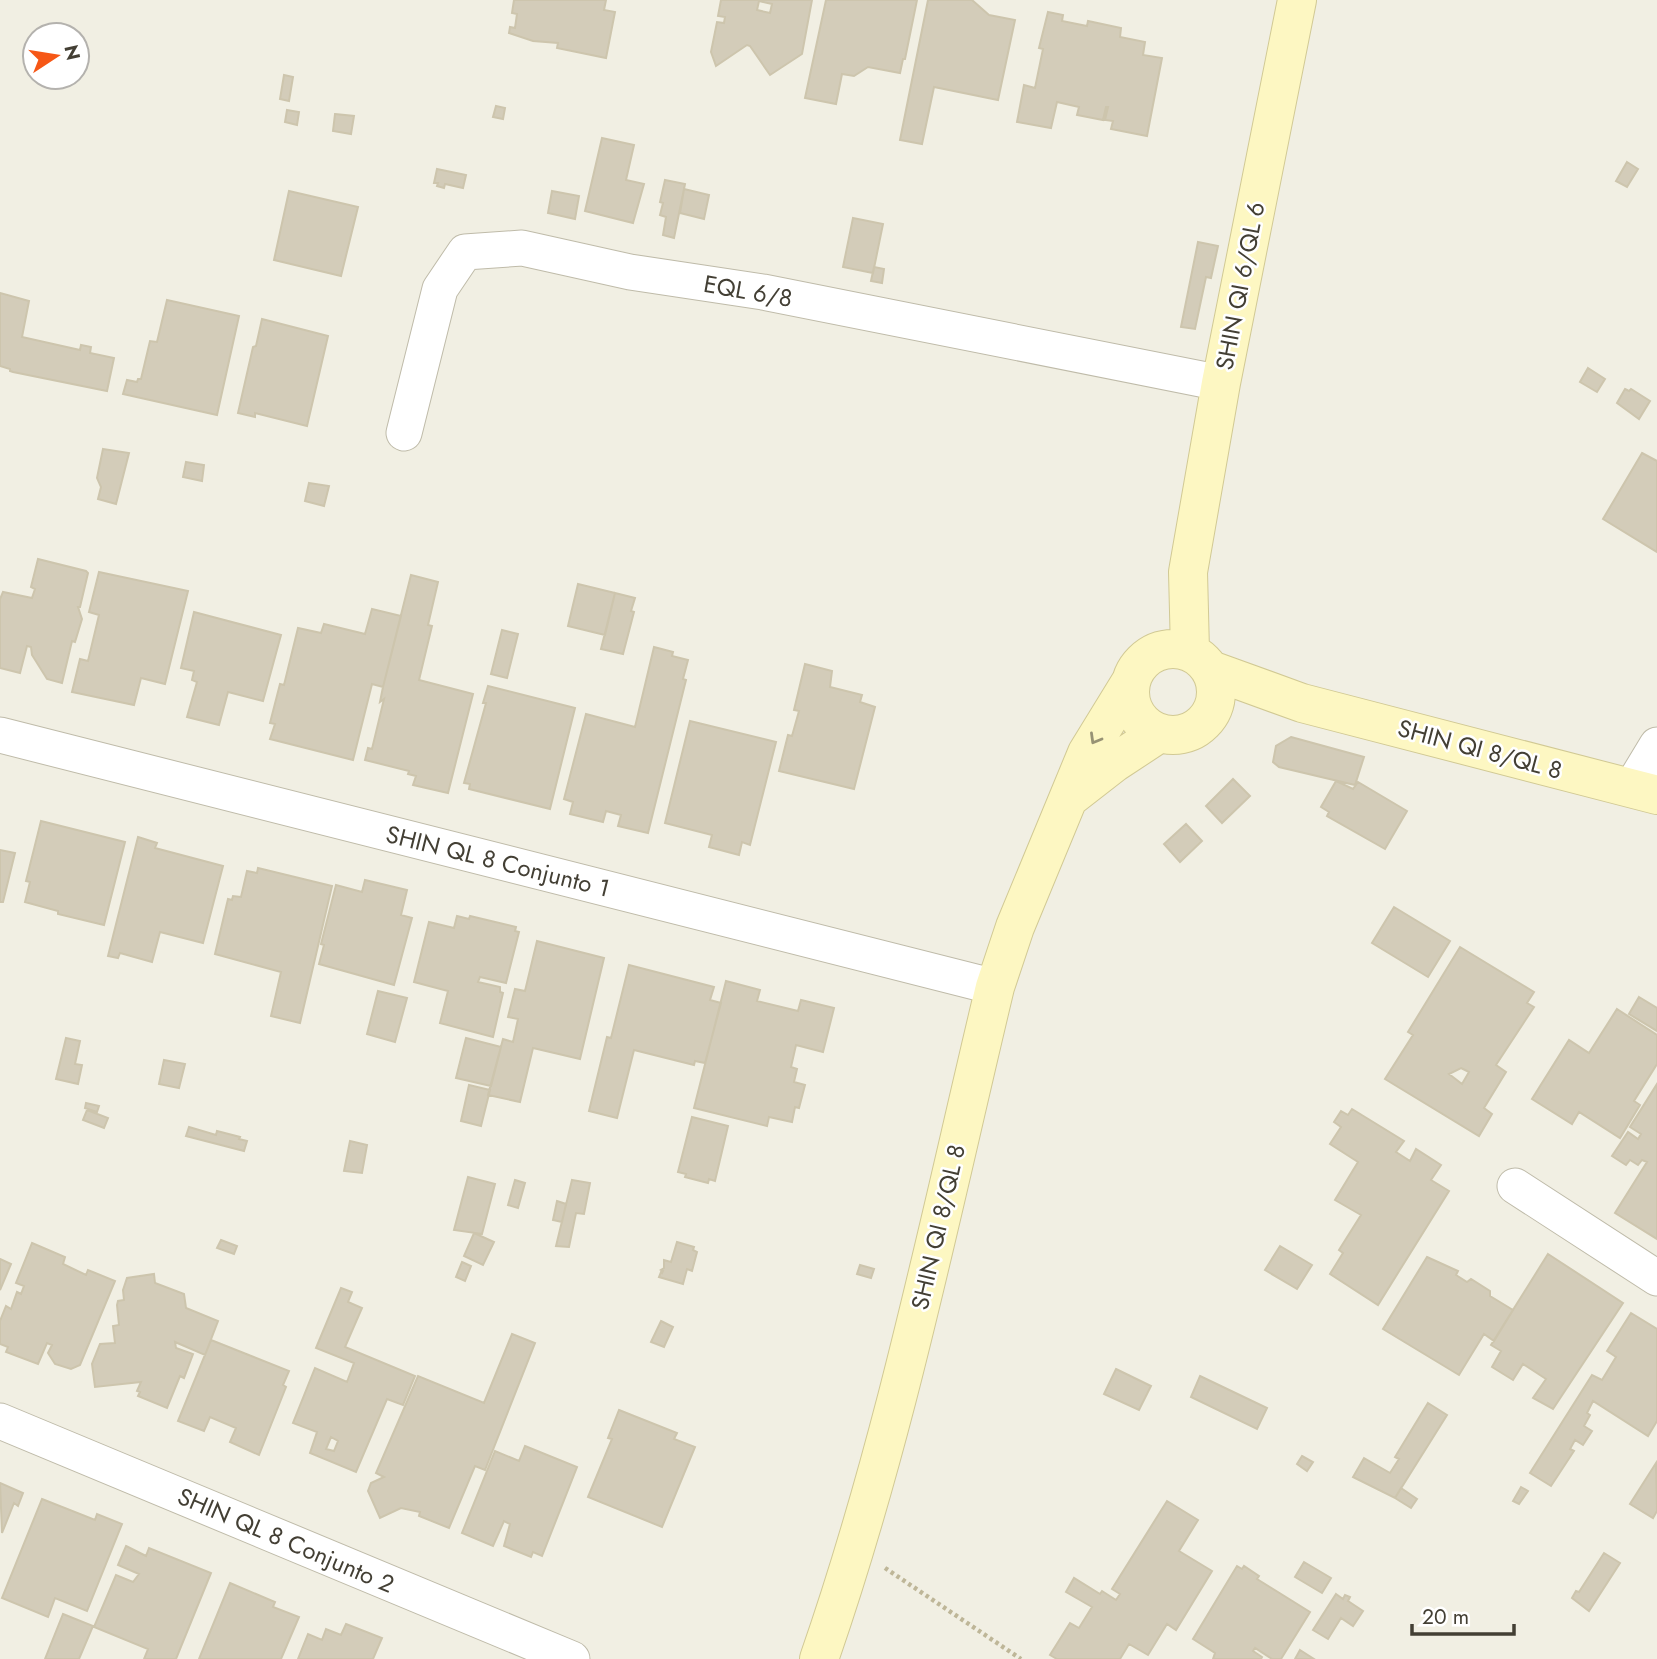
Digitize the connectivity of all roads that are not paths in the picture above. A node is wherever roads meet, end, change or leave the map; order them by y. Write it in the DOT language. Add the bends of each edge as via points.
graph roads {
  1 [pos="1297,0"];
  2 [pos="1221,383"];
  3 [pos="404,433"];
  4 [pos="1188,572"];
  5 [pos="1200,660"];
  6 [pos="1141,668"];
  7 [pos="1302,703"];
  8 [pos="1209,717"];
  9 [pos="1158,734"];
  10 [pos="0,735"];
  11 [pos="1657,746"];
  12 [pos="1644,792"];
  13 [pos="1068,800"];
  14 [pos="995,987"];
  15 [pos="1515,1186"];
  16 [pos="1657,1278"];
  17 [pos="0,1421"];
  18 [pos="572,1659"];
  19 [pos="819,1659"];
  1 -- 2 [label="street, SHIN QI 6/QL 6"];
  2 -- 3 [label="street, EQL 6/8" via="522,248 465,252 440,289"];
  2 -- 4 [label="street, SHIN QI 6/QL 6"];
  4 -- 5 [label="street, SHIN QI 6/QL 6"];
  4 -- 6 [label="street, SHIN QI 6/QL 6"];
  5 -- 6 [label="street" via="1171,648"];
  5 -- 7 [label="street, SHIN QI 8/QL 8"];
  5 -- 8 [label="street" via="1217,694"];
  6 -- 9 [label="street" via="1130,704 1140,722"];
  6 -- 13 [label="street, SHIN QI 8/QL 8, one-way" via="1087,753"];
  7 -- 8 [label="street, SHIN QI 8/QL 8"];
  7 -- 12 [label="street, SHIN QI 8/QL 8"];
  8 -- 9 [label="street" via="1195,730 1177,737"];
  9 -- 13 [label="street, SHIN QI 8/QL 8"];
  10 -- 14 [label="street, SHIN QL 8 Conjunto 1"];
  11 -- 12 [label="street"];
  13 -- 14 [label="street, SHIN QI 8/QL 8"];
  14 -- 19 [label="street, SHIN QI 8/QL 8" via="900,1385"];
  15 -- 16 [label="street"];
  17 -- 18 [label="street, SHIN QL 8 Conjunto 2"];
}
